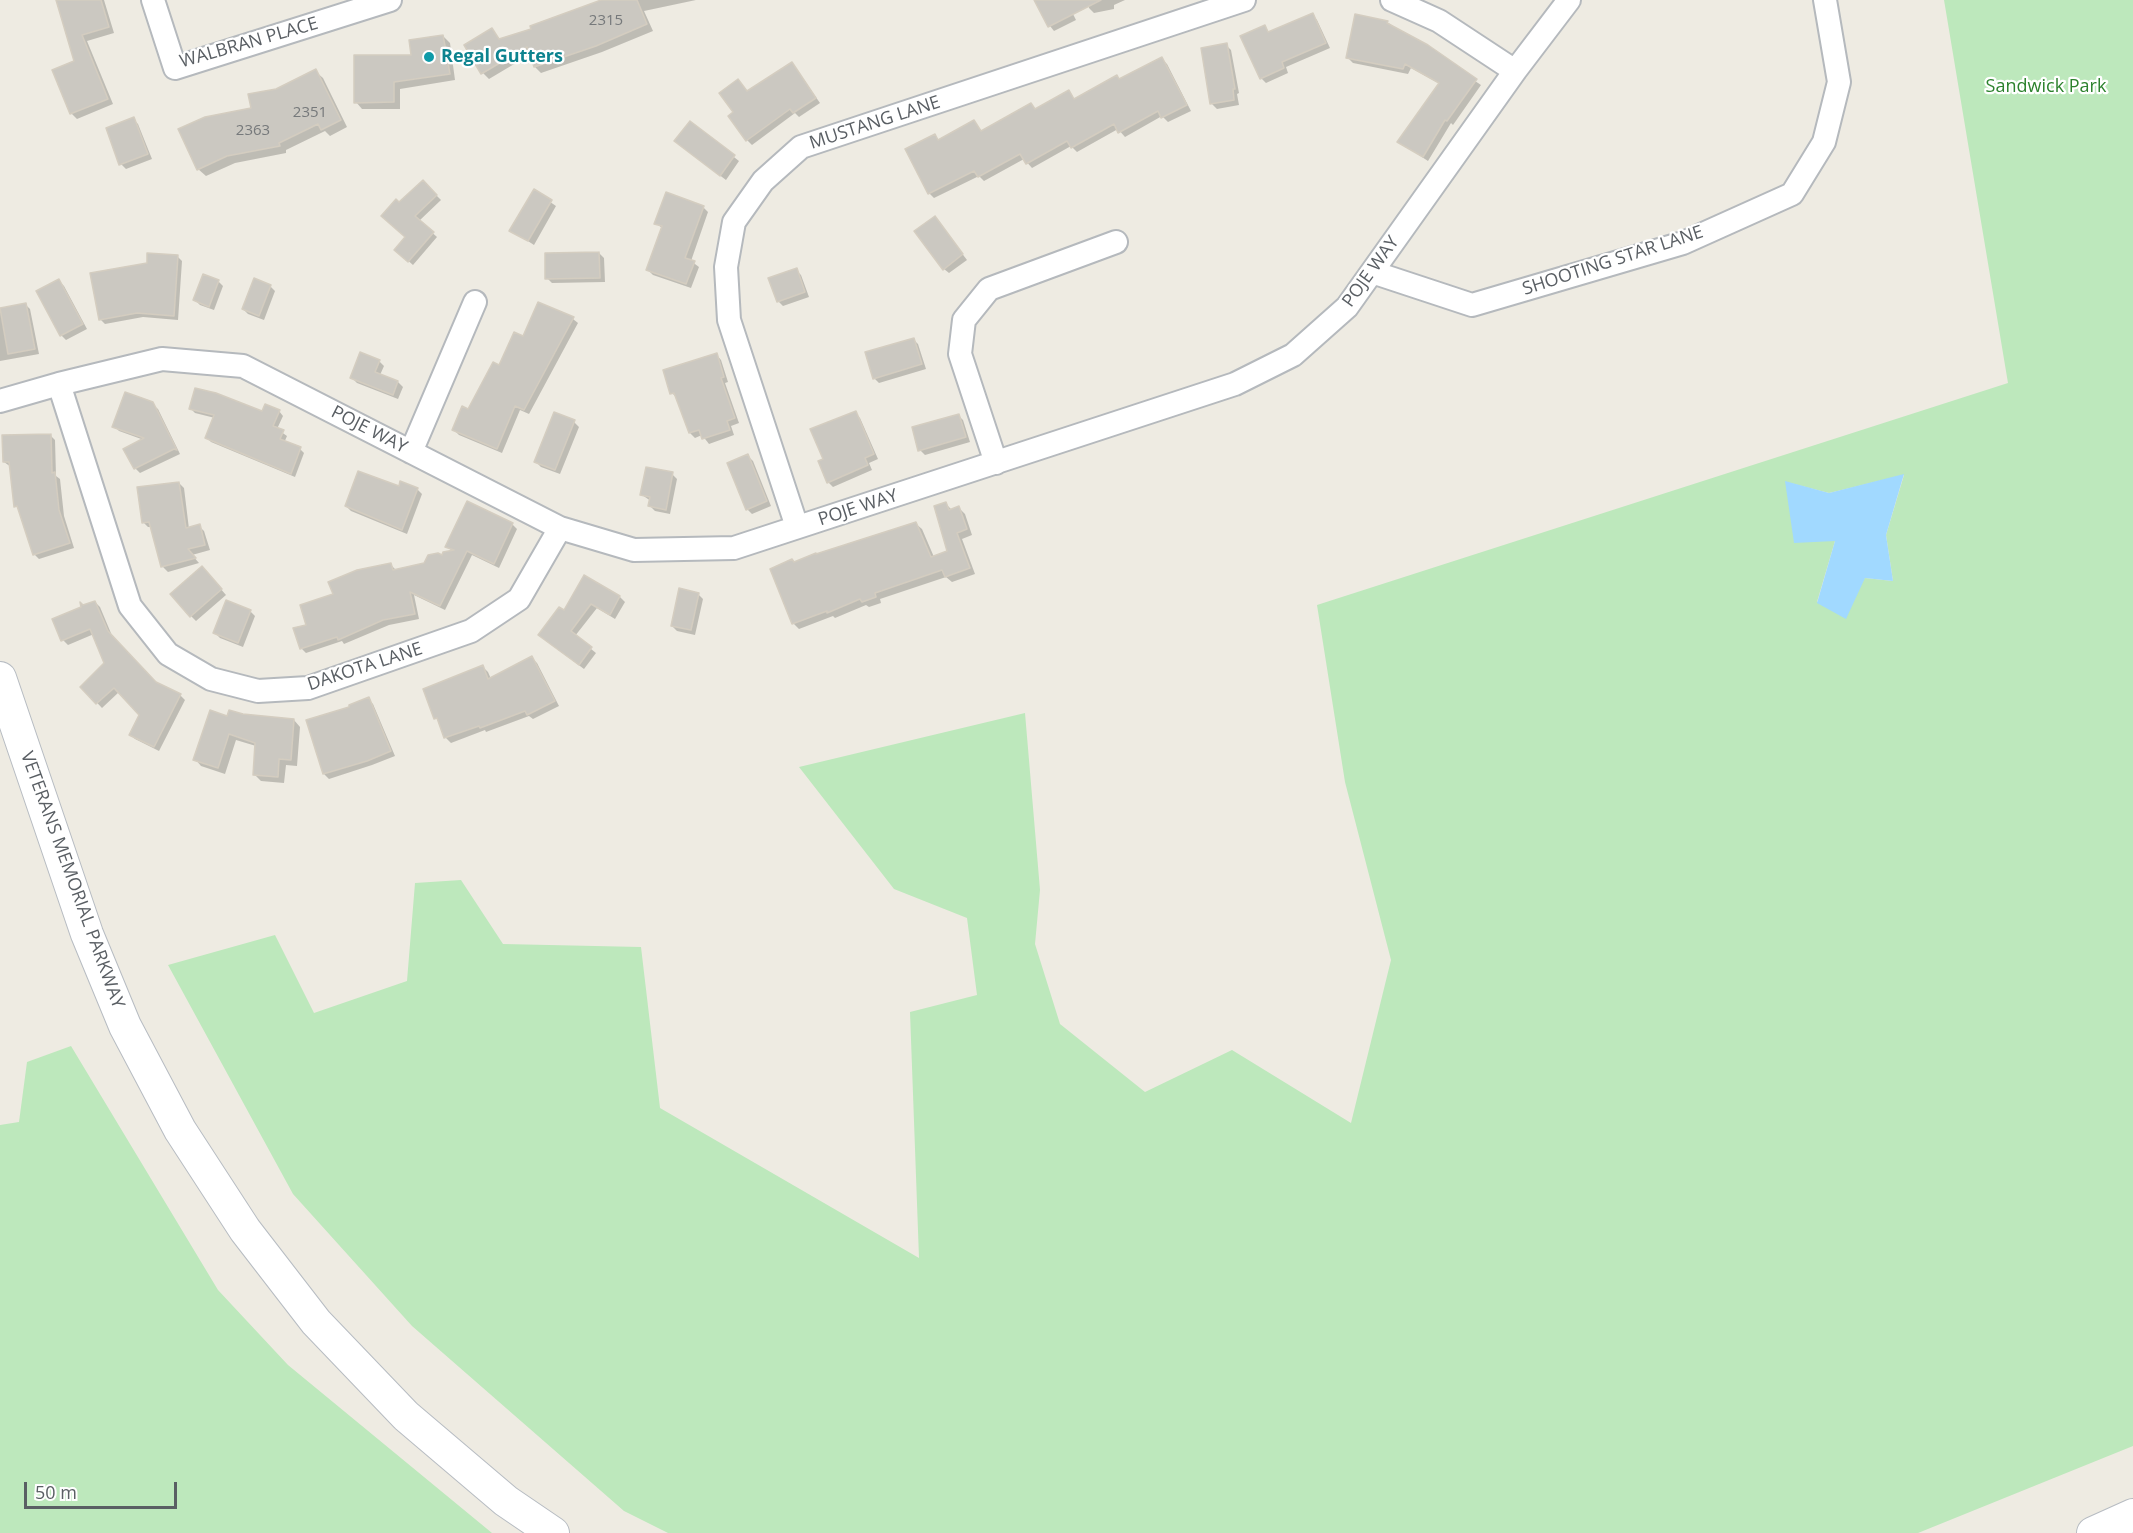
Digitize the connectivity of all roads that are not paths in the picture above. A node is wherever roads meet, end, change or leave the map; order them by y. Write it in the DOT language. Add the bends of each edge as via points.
graph roads {
  1 [pos="153,0"];
  2 [pos="390,0"];
  3 [pos="1244,0"];
  4 [pos="1392,0"];
  5 [pos="1569,0"];
  6 [pos="1825,0"];
  7 [pos="1515,71"];
  8 [pos="1116,242"];
  9 [pos="1372,272"];
  10 [pos="475,302"];
  11 [pos="58,384"];
  12 [pos="0,401"];
  13 [pos="411,452"];
  14 [pos="996,463"];
  15 [pos="797,527"];
  16 [pos="560,528"];
  17 [pos="0,678"];
  18 [pos="2133,1515"];
  19 [pos="553,1533"];
  20 [pos="2093,1533"];
  1 -- 2 [label="street, WALBRAN PLACE" via="175,68"];
  3 -- 15 [label="street, MUSTANG LANE" via="801,147 763,181 734,222 726,267 729,320"];
  4 -- 7 [label="street" via="1439,21"];
  5 -- 7 [label="street, POJE WAY"];
  6 -- 9 [label="street, SHOOTING STAR LANE" via="1839,82 1824,142 1792,194 1683,243 1472,305"];
  7 -- 9 [label="street, POJE WAY"];
  8 -- 14 [label="street" via="989,289 964,320 960,354"];
  9 -- 14 [label="street, POJE WAY" via="1347,307 1293,355 1235,384"];
  10 -- 13 [label="street"];
  11 -- 12 [label="street, POJE WAY"];
  11 -- 13 [label="street, POJE WAY" via="162,358 243,366"];
  11 -- 16 [label="street, DAKOTA LANE" via="130,606 168,654 211,679 258,691 308,688 471,631 519,598"];
  13 -- 16 [label="street, POJE WAY"];
  14 -- 15 [label="street, POJE WAY"];
  15 -- 16 [label="street, POJE WAY" via="734,549 634,550"];
  17 -- 19 [label="main road, VETERANS MEMORIAL PARKWAY" via="87,934 125,1026 186,1140 245,1230 316,1322 406,1416 506,1501"];
  18 -- 20 [label="main road"];
}
